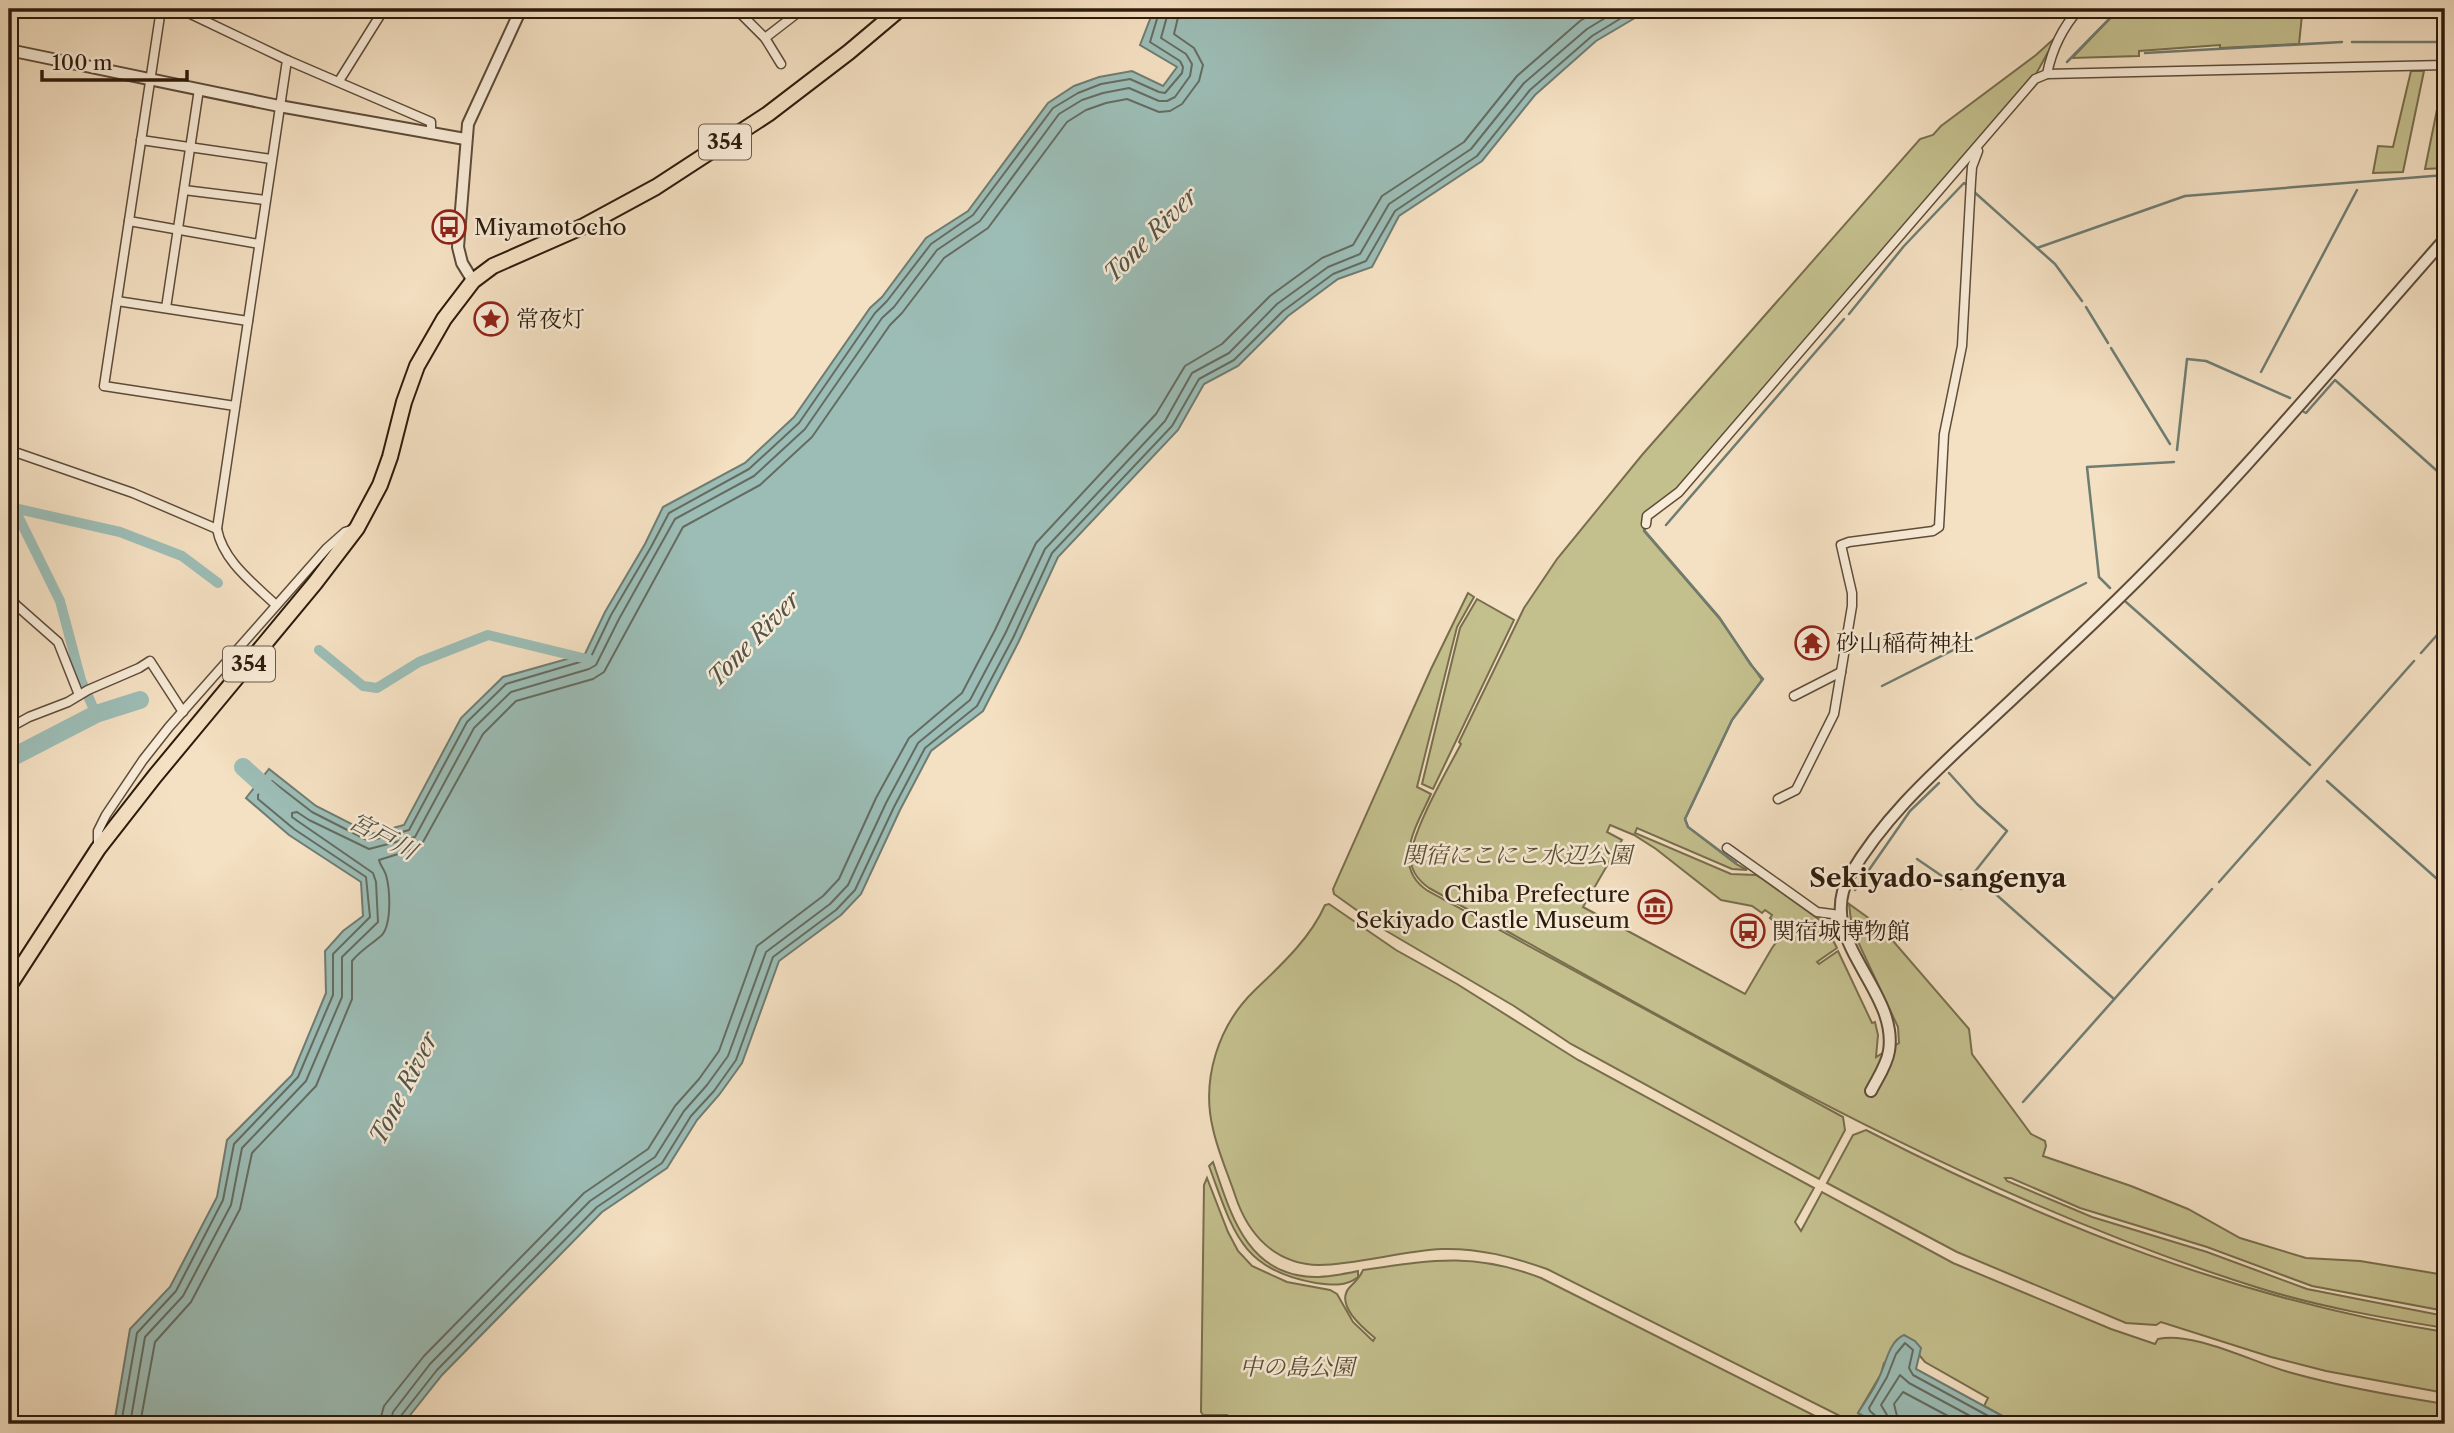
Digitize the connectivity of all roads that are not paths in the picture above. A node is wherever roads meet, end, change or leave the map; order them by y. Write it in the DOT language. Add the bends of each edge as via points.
graph roads {
  1 [pos="161,9"];
  2 [pos="180,9"];
  3 [pos="384,9"];
  4 [pos="521,9"];
  5 [pos="736,9"];
  6 [pos="796,9"];
  7 [pos="900,9"];
  8 [pos="2079,9"];
  9 [pos="765,38"];
  10 [pos="9,50"];
  11 [pos="287,60"];
  12 [pos="781,64"];
  13 [pos="2445,65"];
  14 [pos="2047,74"];
  15 [pos="150,80"];
  16 [pos="339,81"];
  17 [pos="198,89"];
  18 [pos="279,106"];
  19 [pos="431,134"];
  20 [pos="465,139"];
  21 [pos="141,140"];
  22 [pos="1982,142"];
  23 [pos="190,147"];
  24 [pos="271,159"];
  25 [pos="184,190"];
  26 [pos="265,200"];
  27 [pos="129,221"];
  28 [pos="178,230"];
  29 [pos="2445,239"];
  30 [pos="259,244"];
  31 [pos="473,281"];
  32 [pos="117,301"];
  33 [pos="166,308"];
  34 [pos="248,321"];
  35 [pos="235,406"];
  36 [pos="9,450"];
  37 [pos="1646,524"];
  38 [pos="357,528"];
  39 [pos="217,529"];
  40 [pos="9,595"];
  41 [pos="276,605"];
  42 [pos="1841,672"];
  43 [pos="84,692"];
  44 [pos="1794,696"];
  45 [pos="183,712"];
  46 [pos="9,728"];
  47 [pos="1778,799"];
  48 [pos="1727,848"];
  49 [pos="97,849"];
  50 [pos="1840,915"];
  51 [pos="9,986"];
  52 [pos="1871,1091"];
  1 -- 15 [label="street"];
  2 -- 11 [label="street"];
  3 -- 16 [label="street"];
  4 -- 20 [label="street" via="472,113"];
  5 -- 9 [label="street"];
  6 -- 9 [label="street" via="800,11"];
  7 -- 31 [label="highway, 354" via="768,114 656,187 584,226 497,264"];
  8 -- 14 [label="street" via="2057,41"];
  9 -- 12 [label="street"];
  10 -- 15 [label="street"];
  11 -- 16 [label="street"];
  11 -- 18 [label="street"];
  13 -- 14 [label="street"];
  14 -- 22 [label="street" via="2035,79"];
  15 -- 17 [label="street"];
  15 -- 21 [label="street"];
  16 -- 19 [label="street" via="431,122"];
  17 -- 18 [label="street"];
  17 -- 23 [label="street"];
  18 -- 19 [label="street"];
  18 -- 24 [label="street"];
  19 -- 20 [label="street"];
  20 -- 31 [label="street" via="458,247"];
  21 -- 23 [label="street"];
  21 -- 27 [label="street"];
  22 -- 37 [label="street" via="1679,492 1647,516"];
  22 -- 42 [label="street" via="1972,167 1962,346 1944,434 1939,527 1841,545 1852,593"];
  23 -- 24 [label="street"];
  23 -- 25 [label="street"];
  24 -- 26 [label="street"];
  25 -- 26 [label="street"];
  25 -- 28 [label="street"];
  26 -- 30 [label="street"];
  27 -- 28 [label="street"];
  27 -- 32 [label="street"];
  28 -- 30 [label="street"];
  28 -- 33 [label="street"];
  29 -- 50 [label="street" via="2164,554 1903,802 1851,874 1840,899"];
  30 -- 34 [label="street"];
  31 -- 38 [label="highway, 354" via="419,363 387,466"];
  32 -- 33 [label="street"];
  32 -- 35 [label="street" via="104,386"];
  33 -- 34 [label="street"];
  34 -- 35 [label="street"];
  35 -- 39 [label="street"];
  36 -- 39 [label="street" via="133,492"];
  38 -- 41 [label="street" via="327,548"];
  38 -- 49 [label="highway, 354"];
  39 -- 41 [label="street" via="235,565"];
  40 -- 43 [label="street" via="58,642"];
  41 -- 45 [label="street"];
  42 -- 44 [label="street"];
  42 -- 47 [label="street" via="1834,714 1819,746 1796,790"];
  43 -- 45 [label="street" via="150,661"];
  43 -- 46 [label="street"];
  45 -- 49 [label="street" via="106,815 98,831"];
  48 -- 50 [label="street" via="1817,912"];
  49 -- 51 [label="highway, 354"];
  50 -- 52 [label="street" via="1889,1031 1889,1055"];
}
